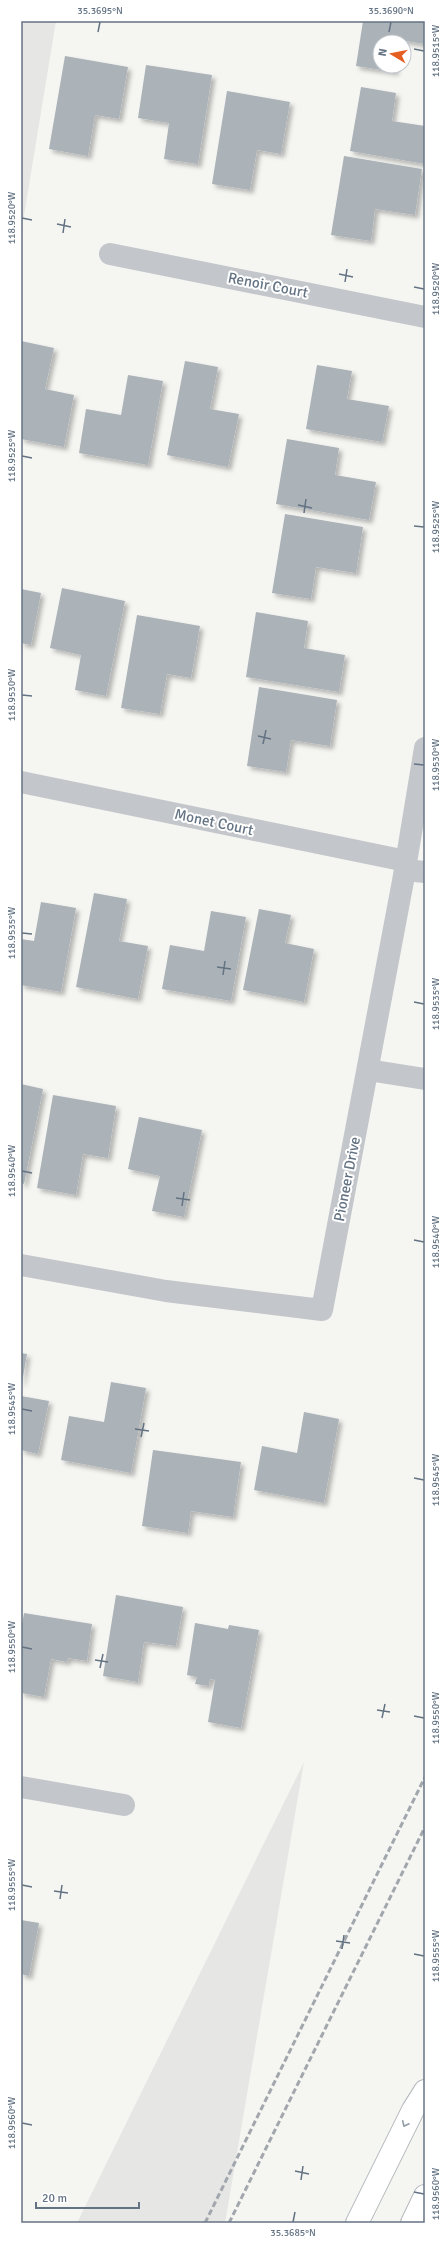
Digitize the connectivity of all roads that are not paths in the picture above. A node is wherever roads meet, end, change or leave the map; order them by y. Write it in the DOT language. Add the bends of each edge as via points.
graph roads {
  1 [pos="110,254"];
  2 [pos="425,317"];
  3 [pos="425,748"];
  4 [pos="21,782"];
  5 [pos="412,868"];
  6 [pos="368,1070"];
  7 [pos="425,1079"];
  8 [pos="21,1265"];
  9 [pos="21,1787"];
  10 [pos="124,1805"];
  11 [pos="425,2091"];
  12 [pos="425,2196"];
  13 [pos="357,2223"];
  14 [pos="412,2223"];
  1 -- 2 [label="street, Renoir Court"];
  3 -- 5 [label="street, Pioneer Drive"];
  4 -- 5 [label="street, Monet Court"];
  5 -- 6 [label="street, Pioneer Drive"];
  6 -- 7 [label="street"];
  6 -- 8 [label="street, Pioneer Drive" via="322,1310 166,1292"];
  9 -- 10 [label="street"];
  11 -- 13 [label="main road, one-way"];
  12 -- 14 [label="main road"];
}
